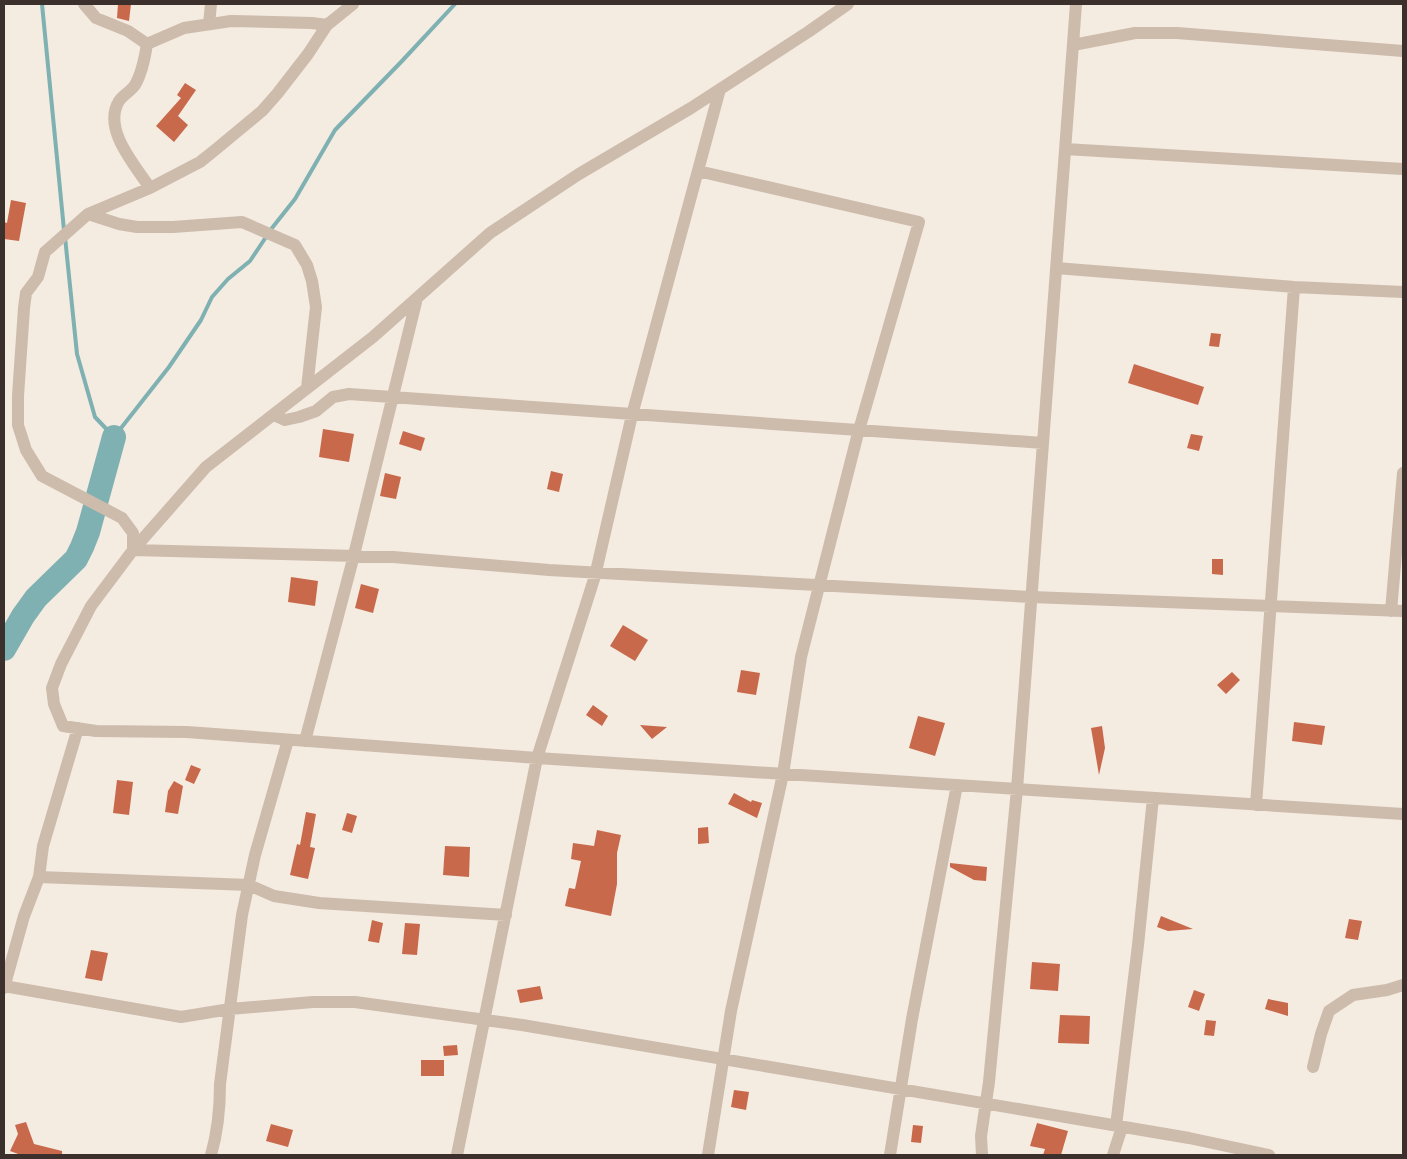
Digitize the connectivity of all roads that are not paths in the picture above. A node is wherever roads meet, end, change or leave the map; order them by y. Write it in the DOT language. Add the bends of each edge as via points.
graph roads {
  1 [pos="84,4"];
  2 [pos="211,4"];
  3 [pos="352,4"];
  4 [pos="848,4"];
  5 [pos="1076,4"];
  6 [pos="210,24"];
  7 [pos="327,25"];
  8 [pos="147,44"];
  9 [pos="1073,45"];
  10 [pos="1403,51"];
  11 [pos="720,89"];
  12 [pos="1065,148"];
  13 [pos="1403,169"];
  14 [pos="698,171"];
  15 [pos="150,188"];
  16 [pos="88,214"];
  17 [pos="1056,268"];
  18 [pos="1294,287"];
  19 [pos="1403,292"];
  20 [pos="417,298"];
  21 [pos="307,388"];
  22 [pos="394,397"];
  23 [pos="632,414"];
  24 [pos="274,415"];
  25 [pos="860,430"];
  26 [pos="1043,443"];
  27 [pos="1403,473"];
  28 [pos="133,550"];
  29 [pos="353,555"];
  30 [pos="596,573"];
  31 [pos="819,586"];
  32 [pos="1032,597"];
  33 [pos="1270,606"];
  34 [pos="1397,611"];
  35 [pos="78,728"];
  36 [pos="288,740"];
  37 [pos="305,741"];
  38 [pos="537,758"];
  39 [pos="784,774"];
  40 [pos="957,785"];
  41 [pos="1017,789"];
  42 [pos="1153,798"];
  43 [pos="1256,805"];
  44 [pos="1403,814"];
  45 [pos="39,877"];
  46 [pos="249,886"];
  47 [pos="506,915"];
  48 [pos="1403,985"];
  49 [pos="4,987"];
  50 [pos="230,1009"];
  51 [pos="484,1020"];
  52 [pos="723,1059"];
  53 [pos="1313,1068"];
  54 [pos="901,1089"];
  55 [pos="986,1104"];
  56 [pos="1119,1126"];
  57 [pos="211,1155"];
  58 [pos="457,1155"];
  59 [pos="708,1155"];
  60 [pos="890,1155"];
  61 [pos="982,1155"];
  62 [pos="1113,1155"];
  63 [pos="1269,1155"];
  1 -- 8 [label="street" via="96,18 128,31"];
  2 -- 6 [label="street"];
  3 -- 7 [label="street"];
  4 -- 11 [label="street"];
  5 -- 9 [label="street"];
  6 -- 7 [label="street" via="254,21"];
  6 -- 8 [label="street" via="184,28"];
  7 -- 15 [label="street" via="262,111 200,162"];
  8 -- 15 [label="street" via="135,86 118,102 113,123 118,139"];
  9 -- 10 [label="street" via="1135,33 1176,33"];
  9 -- 12 [label="street"];
  11 -- 14 [label="street"];
  11 -- 20 [label="street" via="579,174 490,233"];
  12 -- 13 [label="street"];
  12 -- 17 [label="street"];
  14 -- 23 [label="street"];
  14 -- 25 [label="street" via="919,222"];
  15 -- 16 [label="street"];
  16 -- 21 [label="street" via="137,227 242,222 295,245 307,265 316,307"];
  16 -- 28 [label="street" via="45,252 38,277 26,293 18,425 26,450 42,476 122,518 133,533"];
  17 -- 18 [label="street"];
  17 -- 26 [label="street"];
  18 -- 19 [label="street"];
  18 -- 33 [label="street"];
  20 -- 21 [label="street"];
  20 -- 22 [label="street"];
  21 -- 24 [label="street"];
  22 -- 23 [label="street"];
  22 -- 24 [label="street" via="349,394 333,397 316,411 299,417 285,420"];
  22 -- 29 [label="street"];
  23 -- 25 [label="street"];
  23 -- 30 [label="street"];
  24 -- 28 [label="street" via="206,467"];
  25 -- 26 [label="street"];
  25 -- 31 [label="street"];
  26 -- 32 [label="street"];
  27 -- 34 [label="street"];
  28 -- 29 [label="street"];
  28 -- 35 [label="street" via="91,606 52,688 54,704 63,726"];
  29 -- 30 [label="street"];
  29 -- 37 [label="street"];
  30 -- 31 [label="street"];
  30 -- 38 [label="street"];
  31 -- 32 [label="street"];
  31 -- 39 [label="street" via="801,657"];
  32 -- 33 [label="street"];
  32 -- 41 [label="street"];
  33 -- 34 [label="street"];
  33 -- 43 [label="street"];
  35 -- 36 [label="street"];
  35 -- 45 [label="street" via="43,846"];
  36 -- 37 [label="street"];
  36 -- 46 [label="street"];
  37 -- 38 [label="street"];
  38 -- 39 [label="street"];
  38 -- 47 [label="street"];
  39 -- 40 [label="street"];
  39 -- 52 [label="street"];
  40 -- 41 [label="street"];
  40 -- 54 [label="street"];
  41 -- 42 [label="street"];
  41 -- 55 [label="street"];
  42 -- 43 [label="street"];
  42 -- 56 [label="street"];
  43 -- 44 [label="street"];
  45 -- 46 [label="street"];
  45 -- 49 [label="street"];
  46 -- 47 [label="street" via="274,896 319,903"];
  46 -- 50 [label="street"];
  47 -- 51 [label="street"];
  48 -- 53 [label="street" via="1353,995 1329,1011"];
  49 -- 50 [label="street" via="180,1017"];
  50 -- 51 [label="street" via="355,1002"];
  50 -- 57 [label="street" via="220,1106"];
  51 -- 52 [label="street"];
  51 -- 58 [label="street"];
  52 -- 54 [label="street"];
  52 -- 59 [label="street"];
  54 -- 55 [label="street"];
  54 -- 60 [label="street"];
  55 -- 56 [label="street"];
  55 -- 61 [label="street"];
  56 -- 62 [label="street"];
  56 -- 63 [label="street"];
}
